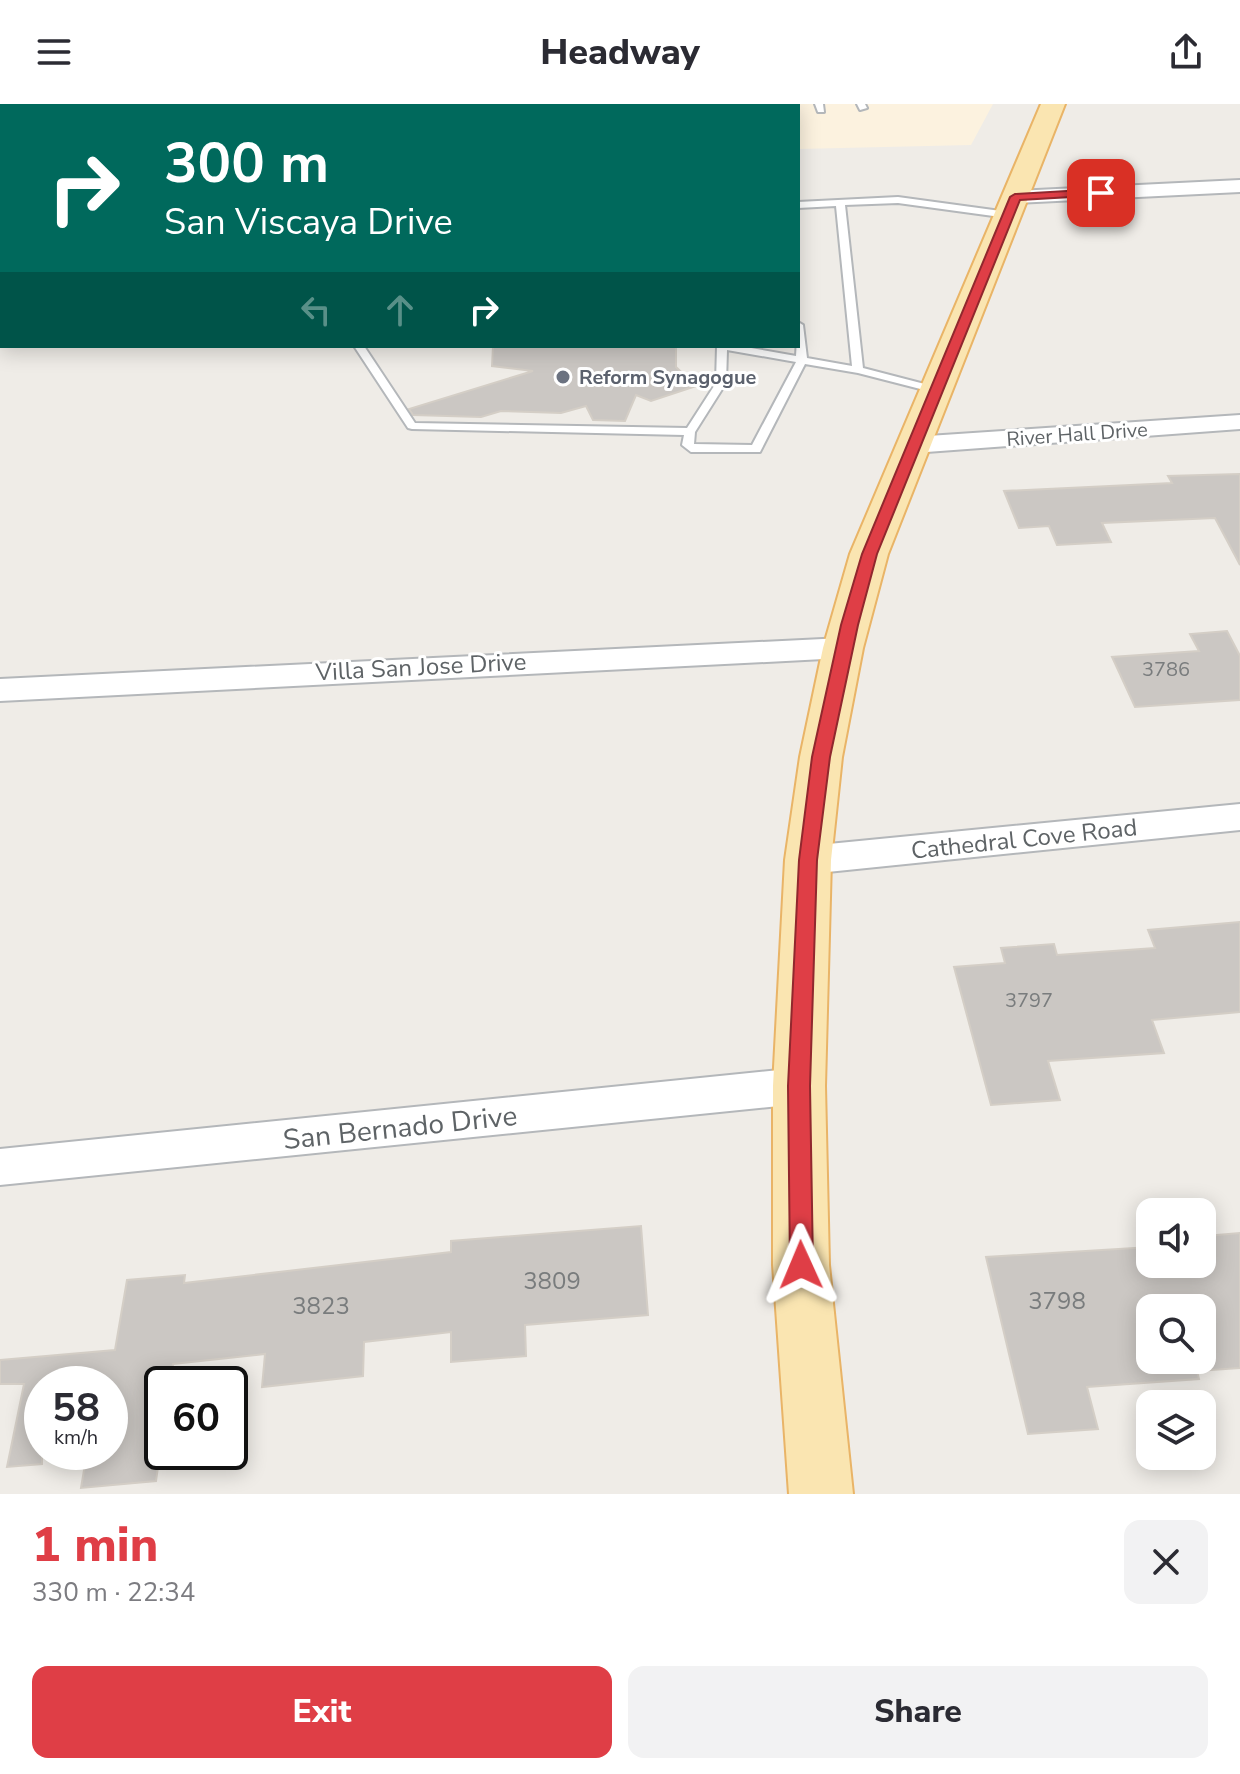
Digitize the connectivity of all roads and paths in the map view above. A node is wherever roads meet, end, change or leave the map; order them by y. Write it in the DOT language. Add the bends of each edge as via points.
graph roads {
  1 [pos="1053,104"];
  2 [pos="1240,186"];
  3 [pos="840,203"];
  4 [pos="800,205"];
  5 [pos="1012,206"];
  6 [pos="800,342"];
  7 [pos="360,348"];
  8 [pos="722,348"];
  9 [pos="733,348"];
  10 [pos="802,360"];
  11 [pos="858,370"];
  12 [pos="936,390"];
  13 [pos="1240,422"];
  14 [pos="690,432"];
  15 [pos="913,445"];
  16 [pos="843,648"];
  17 [pos="0,690"];
  18 [pos="1240,817"];
  19 [pos="808,860"];
  20 [pos="799,1086"];
  21 [pos="0,1167"];
  22 [pos="821,1494"];
  1 -- 5 [label="main road"];
  2 -- 5 [label="street"];
  3 -- 4 [label="lane"];
  3 -- 5 [label="lane" via="898,200"];
  3 -- 11 [label="lane"];
  5 -- 12 [label="main road"];
  6 -- 10 [label="lane"];
  7 -- 14 [label="lane" via="412,426"];
  8 -- 14 [label="lane" via="721,383"];
  9 -- 10 [label="lane"];
  10 -- 11 [label="lane"];
  10 -- 14 [label="lane" via="756,449 691,448"];
  11 -- 12 [label="lane"];
  12 -- 15 [label="main road"];
  13 -- 15 [label="street, River Hall Drive"];
  15 -- 16 [label="main road" via="869,554"];
  16 -- 17 [label="street, Villa San Jose Drive"];
  16 -- 19 [label="main road"];
  18 -- 19 [label="street, Cathedral Cove Road"];
  19 -- 20 [label="main road"];
  20 -- 21 [label="street, San Bernado Drive"];
  20 -- 22 [label="main road" via="801,1265"];
}
